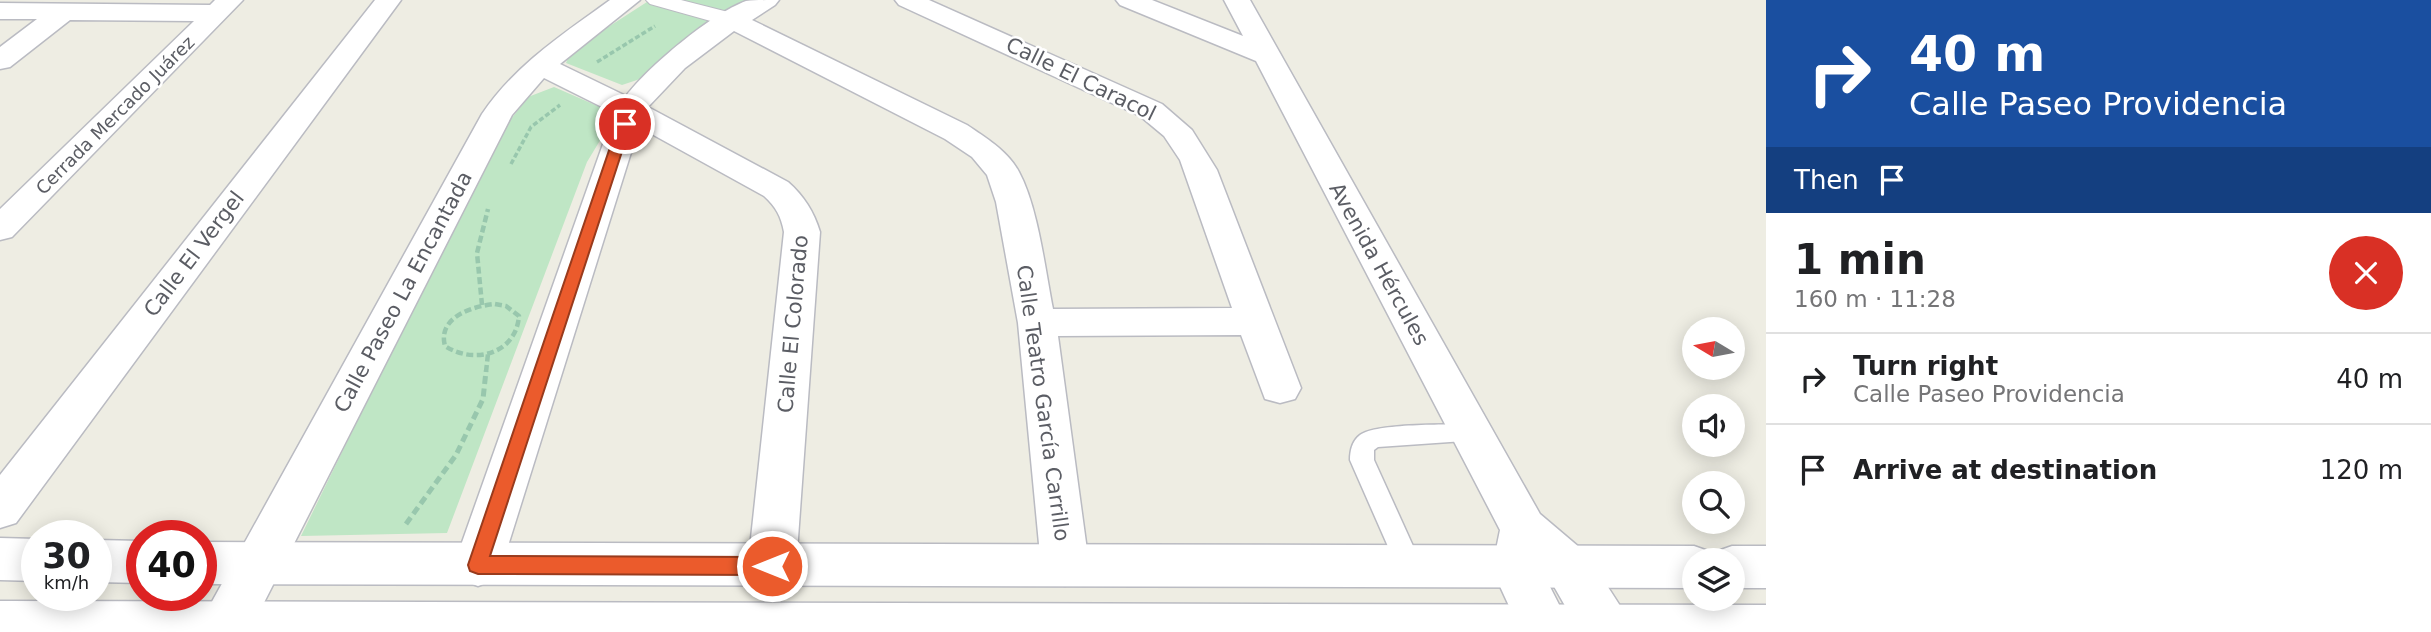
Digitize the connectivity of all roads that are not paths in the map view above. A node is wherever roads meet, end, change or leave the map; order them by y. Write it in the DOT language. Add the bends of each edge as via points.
graph roads {
  1 [pos="388,0"];
  2 [pos="627,0"];
  3 [pos="657,0"];
  4 [pos="766,0"];
  5 [pos="908,0"];
  6 [pos="1129,0"];
  7 [pos="1237,0"];
  8 [pos="223,7"];
  9 [pos="0,11"];
  10 [pos="64,12"];
  11 [pos="732,20"];
  12 [pos="1266,55"];
  13 [pos="0,61"];
  14 [pos="566,78"];
  15 [pos="631,110"];
  16 [pos="0,229"];
  17 [pos="1254,321"];
  18 [pos="1037,323"];
  19 [pos="1280,388"];
  20 [pos="1471,433"];
  21 [pos="0,509"];
  22 [pos="1520,549"];
  23 [pos="0,559"];
  24 [pos="21,560"];
  25 [pos="217,564"];
  26 [pos="258,565"];
  27 [pos="478,565"];
  28 [pos="1065,565"];
  29 [pos="772,566"];
  30 [pos="1682,567"];
  31 [pos="1745,567"];
  32 [pos="1766,567"];
  33 [pos="1410,568"];
  34 [pos="1569,568"];
  35 [pos="0,624"];
  36 [pos="227,624"];
  37 [pos="1766,629"];
  38 [pos="1547,631"];
  39 [pos="1608,631"];
  1 -- 21 [label="street, Calle El Vergel"];
  2 -- 14 [label="street, Calle Paseo La Encantada"];
  3 -- 11 [label="street, Calle Teatro García Carrillo"];
  4 -- 11 [label="street"];
  5 -- 17 [label="street, Calle El Caracol" via="1151,110 1173,126 1201,170"];
  6 -- 12 [label="street"];
  7 -- 12 [label="street, Avenida Hércules"];
  8 -- 10 [label="street"];
  8 -- 16 [label="street, Cerrada Mercado Juárez"];
  9 -- 10 [label="street"];
  10 -- 13 [label="street"];
  11 -- 15 [label="street" via="659,77"];
  11 -- 18 [label="street, Calle Teatro García Carrillo" via="956,131 983,150 1003,173 1013,202"];
  12 -- 20 [label="street, Avenida Hércules"];
  14 -- 15 [label="street, Calle El Colorado"];
  14 -- 26 [label="street, Calle Paseo La Encantada" via="509,96 497,114"];
  15 -- 27 [label="street"];
  15 -- 29 [label="street, Calle El Colorado" via="776,189 799,215 802,232"];
  17 -- 18 [label="street"];
  17 -- 19 [label="street, Calle El Caracol"];
  18 -- 28 [label="street, Calle Teatro García Carrillo"];
  20 -- 22 [label="street, Avenida Hércules"];
  20 -- 33 [label="lane" via="1375,438 1361,449"];
  22 -- 33 [label="street"];
  22 -- 34 [label="street"];
  22 -- 38 [label="street, Avenida Hércules"];
  23 -- 24 [label="street"];
  25 -- 26 [label="street"];
  26 -- 27 [label="street"];
  26 -- 36 [label="street, Calle Paseo La Encantada"];
  27 -- 29 [label="street"];
  28 -- 29 [label="street"];
  28 -- 33 [label="street"];
  30 -- 34 [label="street"];
  31 -- 32 [label="street"];
  34 -- 39 [label="street"];
  35 -- 36 [label="street"];
  36 -- 38 [label="street"];
  37 -- 39 [label="street"];
  38 -- 39 [label="street"];
}
